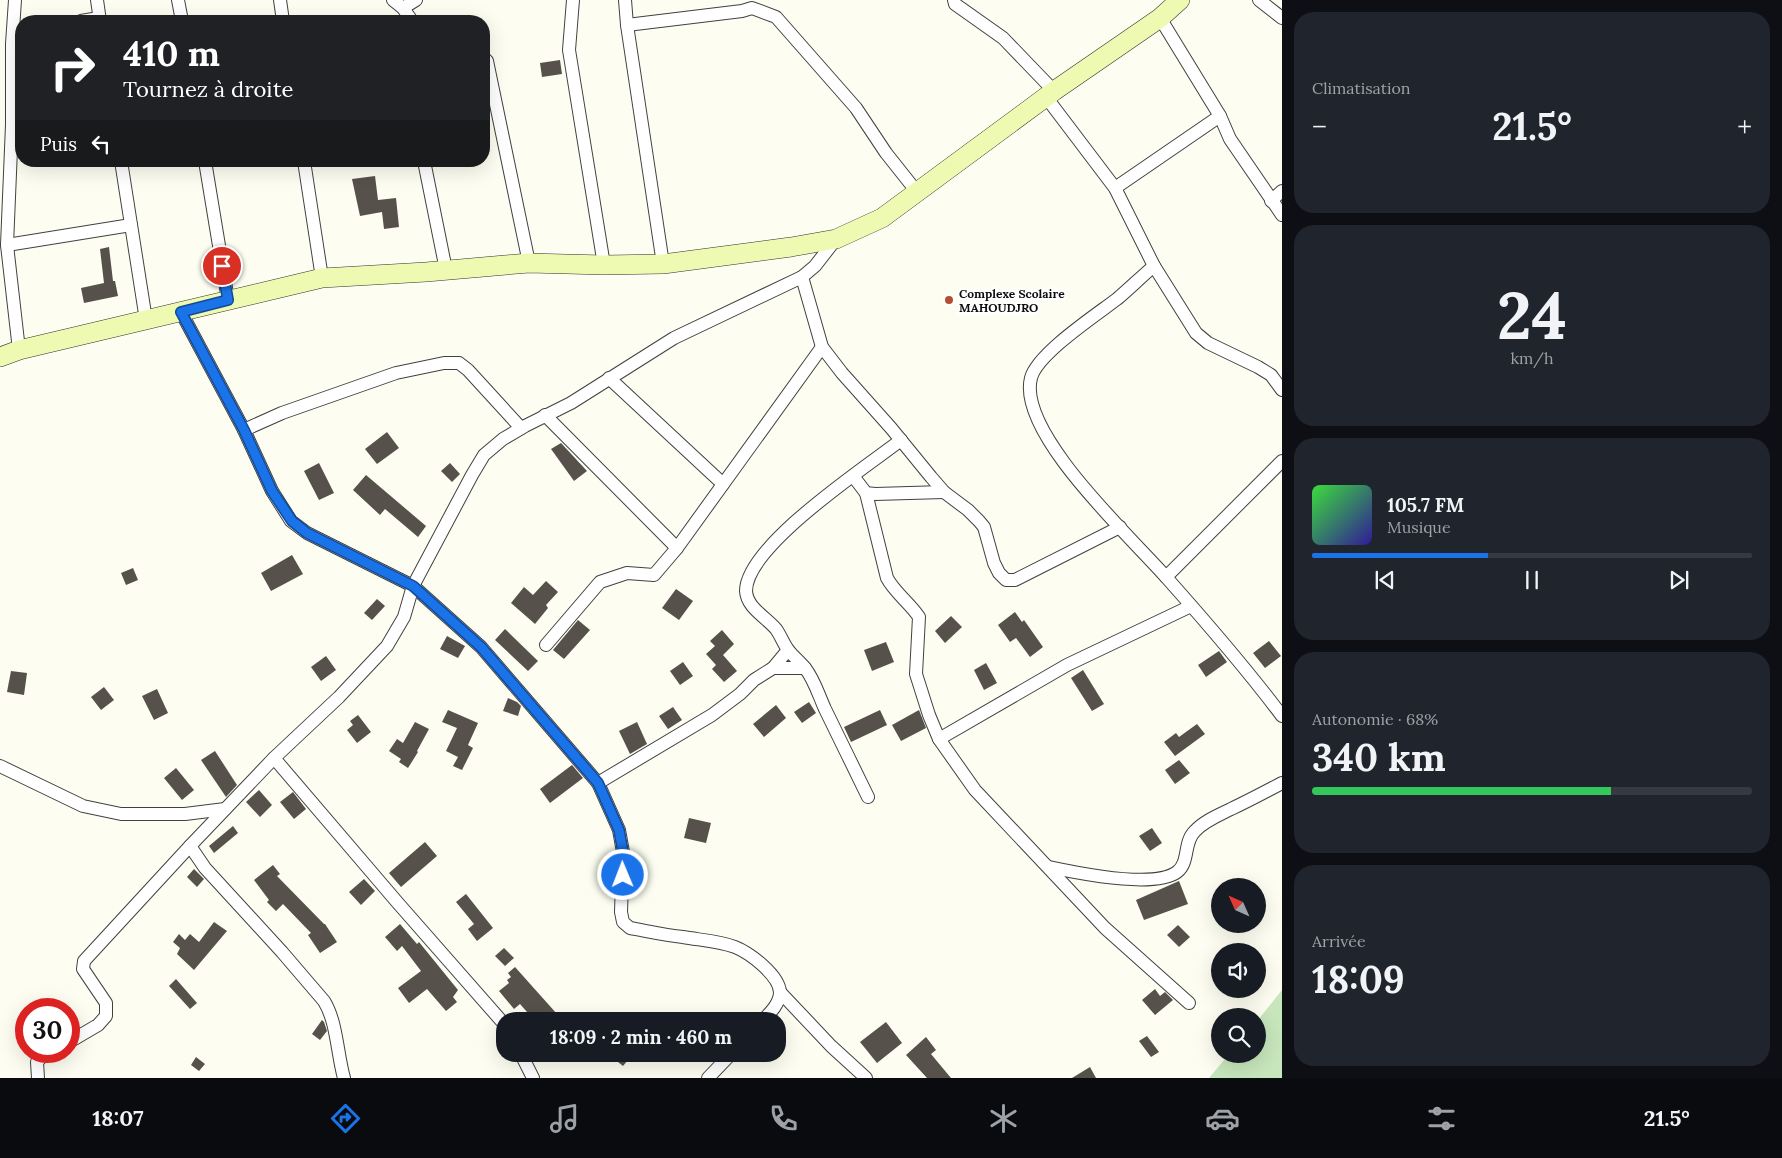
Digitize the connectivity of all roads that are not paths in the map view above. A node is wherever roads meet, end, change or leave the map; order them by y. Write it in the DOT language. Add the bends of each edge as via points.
graph roads {
  1 [pos="15,0"];
  2 [pos="97,0"];
  3 [pos="178,0"];
  4 [pos="280,0"];
  5 [pos="416,0"];
  6 [pos="573,0"];
  7 [pos="624,0"];
  8 [pos="954,0"];
  9 [pos="1180,0"];
  10 [pos="1259,0"];
  11 [pos="398,4"];
  12 [pos="752,4"];
  13 [pos="99,15"];
  14 [pos="181,15"];
  15 [pos="282,15"];
  16 [pos="407,15"];
  17 [pos="1160,18"];
  18 [pos="1282,18"];
  19 [pos="627,25"];
  20 [pos="12,39"];
  21 [pos="490,71"];
  22 [pos="15,91"];
  23 [pos="1050,94"];
  24 [pos="1220,116"];
  25 [pos="15,149"];
  26 [pos="122,167"];
  27 [pos="206,167"];
  28 [pos="305,167"];
  29 [pos="425,167"];
  30 [pos="1115,188"];
  31 [pos="1282,191"];
  32 [pos="917,192"];
  33 [pos="1272,201"];
  34 [pos="1282,215"];
  35 [pos="131,225"];
  36 [pos="836,240"];
  37 [pos="7,246"];
  38 [pos="528,263"];
  39 [pos="663,264"];
  40 [pos="604,265"];
  41 [pos="1154,266"];
  42 [pos="446,270"];
  43 [pos="802,277"];
  44 [pos="322,278"];
  45 [pos="228,300"];
  46 [pos="181,312"];
  47 [pos="146,320"];
  48 [pos="822,348"];
  49 [pos="19,350"];
  50 [pos="0,357"];
  51 [pos="609,378"];
  52 [pos="1282,390"];
  53 [pos="545,415"];
  54 [pos="521,428"];
  55 [pos="244,430"];
  56 [pos="901,440"];
  57 [pos="1282,461"];
  58 [pos="853,476"];
  59 [pos="723,484"];
  60 [pos="944,492"];
  61 [pos="866,493"];
  62 [pos="1120,527"];
  63 [pos="677,548"];
  64 [pos="1166,576"];
  65 [pos="413,586"];
  66 [pos="1191,606"];
  67 [pos="546,645"];
  68 [pos="788,650"];
  69 [pos="773,668"];
  70 [pos="805,668"];
  71 [pos="1282,716"];
  72 [pos="939,739"];
  73 [pos="274,758"];
  74 [pos="0,766"];
  75 [pos="598,783"];
  76 [pos="1282,783"];
  77 [pos="868,797"];
  78 [pos="225,809"];
  79 [pos="190,846"];
  80 [pos="1049,867"];
  81 [pos="780,992"];
  82 [pos="1189,1003"];
  83 [pos="769,1012"];
  84 [pos="496,1014"];
  85 [pos="80,1036"];
  86 [pos="525,1062"];
  87 [pos="723,1062"];
  88 [pos="37,1063"];
  89 [pos="38,1078"];
  90 [pos="344,1078"];
  91 [pos="533,1078"];
  92 [pos="708,1078"];
  93 [pos="866,1078"];
  1 -- 20 [label="street"];
  2 -- 13 [label="street"];
  3 -- 14 [label="street"];
  4 -- 15 [label="street"];
  5 -- 11 [label="street"];
  6 -- 40 [label="street" via="569,50"];
  7 -- 19 [label="street"];
  8 -- 23 [label="street" via="1002,38"];
  9 -- 17 [label="street"];
  10 -- 18 [label="street"];
  11 -- 16 [label="street"];
  12 -- 19 [label="street" via="742,11"];
  12 -- 32 [label="street" via="776,17 856,108"];
  17 -- 23 [label="street"];
  17 -- 24 [label="street"];
  19 -- 39 [label="street"];
  20 -- 22 [label="street"];
  21 -- 38 [label="street"];
  23 -- 30 [label="street"];
  23 -- 32 [label="street"];
  24 -- 30 [label="street"];
  24 -- 33 [label="street" via="1230,139"];
  25 -- 37 [label="street"];
  26 -- 35 [label="street"];
  27 -- 45 [label="street"];
  28 -- 44 [label="street"];
  29 -- 42 [label="street"];
  30 -- 41 [label="street"];
  31 -- 33 [label="street"];
  32 -- 36 [label="street" via="882,218"];
  33 -- 34 [label="street"];
  35 -- 37 [label="street"];
  35 -- 47 [label="street"];
  36 -- 39 [label="street"];
  36 -- 43 [label="street"];
  37 -- 49 [label="street"];
  38 -- 40 [label="street"];
  38 -- 42 [label="street"];
  39 -- 40 [label="street"];
  41 -- 52 [label="street" via="1196,333 1271,375"];
  41 -- 62 [label="street" via="1052,350 1031,378 1037,419 1082,488"];
  42 -- 44 [label="street"];
  43 -- 48 [label="street"];
  43 -- 51 [label="street" via="674,338"];
  44 -- 45 [label="street"];
  45 -- 46 [label="street"];
  46 -- 47 [label="street"];
  46 -- 55 [label="street"];
  47 -- 49 [label="street"];
  48 -- 56 [label="street"];
  48 -- 59 [label="street"];
  49 -- 50 [label="street"];
  51 -- 53 [label="street"];
  51 -- 59 [label="street"];
  53 -- 54 [label="street"];
  53 -- 63 [label="street"];
  54 -- 55 [label="street" via="468,370 459,364 444,363 396,373 282,413"];
  54 -- 65 [label="street" via="484,455"];
  55 -- 65 [label="street" via="272,491 292,521 307,533"];
  56 -- 58 [label="street"];
  56 -- 60 [label="street"];
  57 -- 64 [label="street"];
  58 -- 61 [label="street"];
  58 -- 68 [label="street" via="789,528 754,567 749,579 748,600 776,628"];
  59 -- 63 [label="street"];
  60 -- 61 [label="street"];
  60 -- 62 [label="street" via="984,527 994,564 1006,580 1022,577"];
  61 -- 72 [label="street" via="887,578 919,617 916,674"];
  62 -- 64 [label="street"];
  63 -- 67 [label="street" via="654,575 627,573 600,582"];
  64 -- 66 [label="street"];
  65 -- 73 [label="street" via="404,617 387,646"];
  65 -- 75 [label="street" via="481,647"];
  66 -- 71 [label="street" via="1250,673"];
  66 -- 72 [label="street" via="1067,665"];
  68 -- 69 [label="street"];
  68 -- 70 [label="street"];
  69 -- 70 [label="street"];
  69 -- 75 [label="street" via="712,715"];
  70 -- 77 [label="street"];
  72 -- 80 [label="street" via="975,790"];
  73 -- 78 [label="street"];
  73 -- 84 [label="street"];
  74 -- 78 [label="street" via="83,806 121,814 185,814"];
  75 -- 81 [label="street" via="619,830 623,852 623,922 630,928 737,948 769,972"];
  76 -- 80 [label="street" via="1195,830 1190,837 1184,864 1167,877 1115,877"];
  78 -- 79 [label="street"];
  79 -- 85 [label="street" via="84,961 83,969 106,1003 106,1016"];
  79 -- 90 [label="street" via="205,868 324,1001 333,1023"];
  80 -- 82 [label="street" via="1118,941"];
  81 -- 83 [label="street" via="778,1001"];
  81 -- 93 [label="street"];
  86 -- 91 [label="street"];
  87 -- 92 [label="street"];
  88 -- 89 [label="street"];
}
